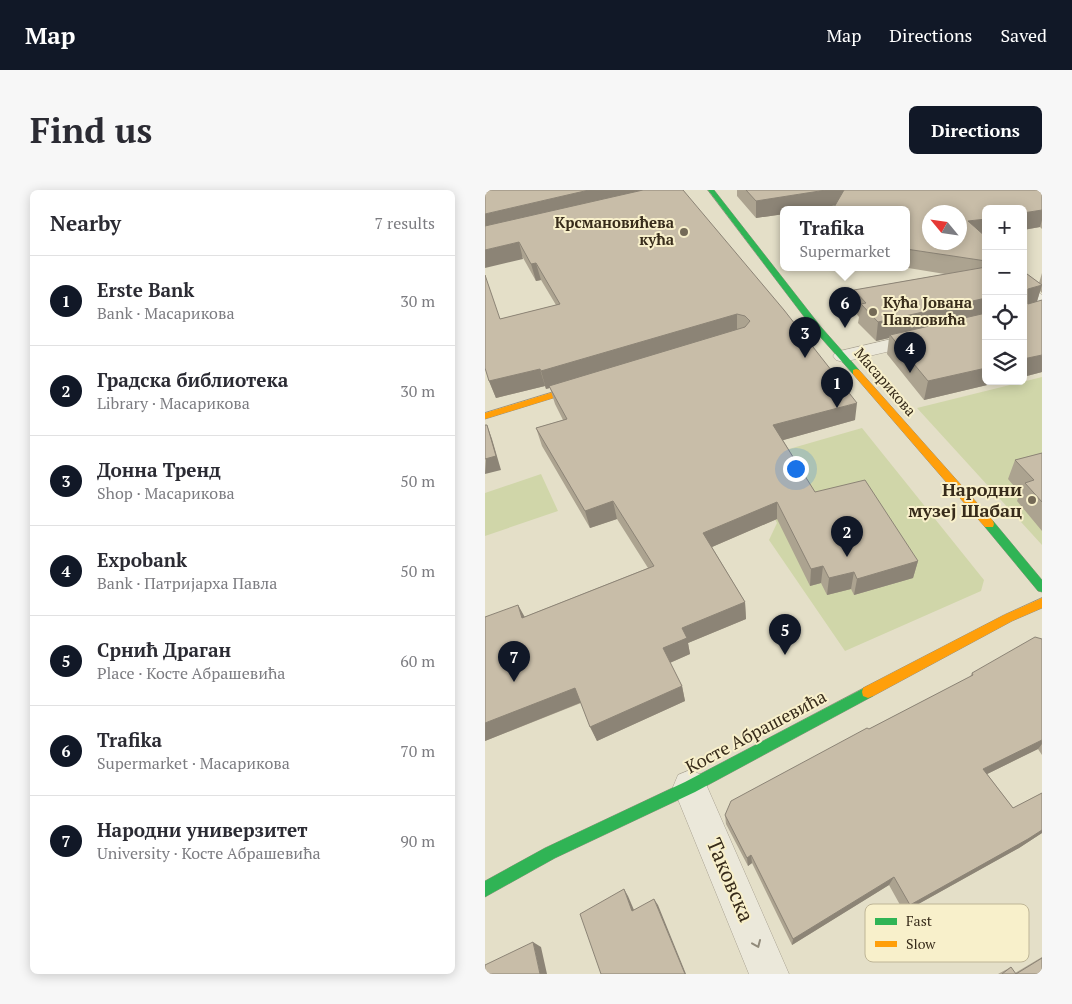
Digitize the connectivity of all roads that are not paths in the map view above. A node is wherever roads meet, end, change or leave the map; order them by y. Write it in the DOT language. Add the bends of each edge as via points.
graph roads {
  1 [pos="711,190"];
  2 [pos="1027,290"];
  3 [pos="1039,308"];
  4 [pos="982,324"];
  5 [pos="843,356"];
  6 [pos="599,382"];
  7 [pos="485,416"];
  8 [pos="1042,588"];
  9 [pos="1042,603"];
  10 [pos="690,786"];
  11 [pos="485,889"];
  12 [pos="769,974"];
  1 -- 5 [label="main road, Масарикова" via="818,329"];
  2 -- 3 [label="lane"];
  4 -- 5 [label="street"];
  5 -- 8 [label="main road, Масарикова"];
  6 -- 7 [label="main road"];
  9 -- 10 [label="main road, Косте Абрашевића"];
  10 -- 11 [label="main road, Косте Абрашевића" via="551,853"];
  10 -- 12 [label="street, Таковска, one-way"];
}
